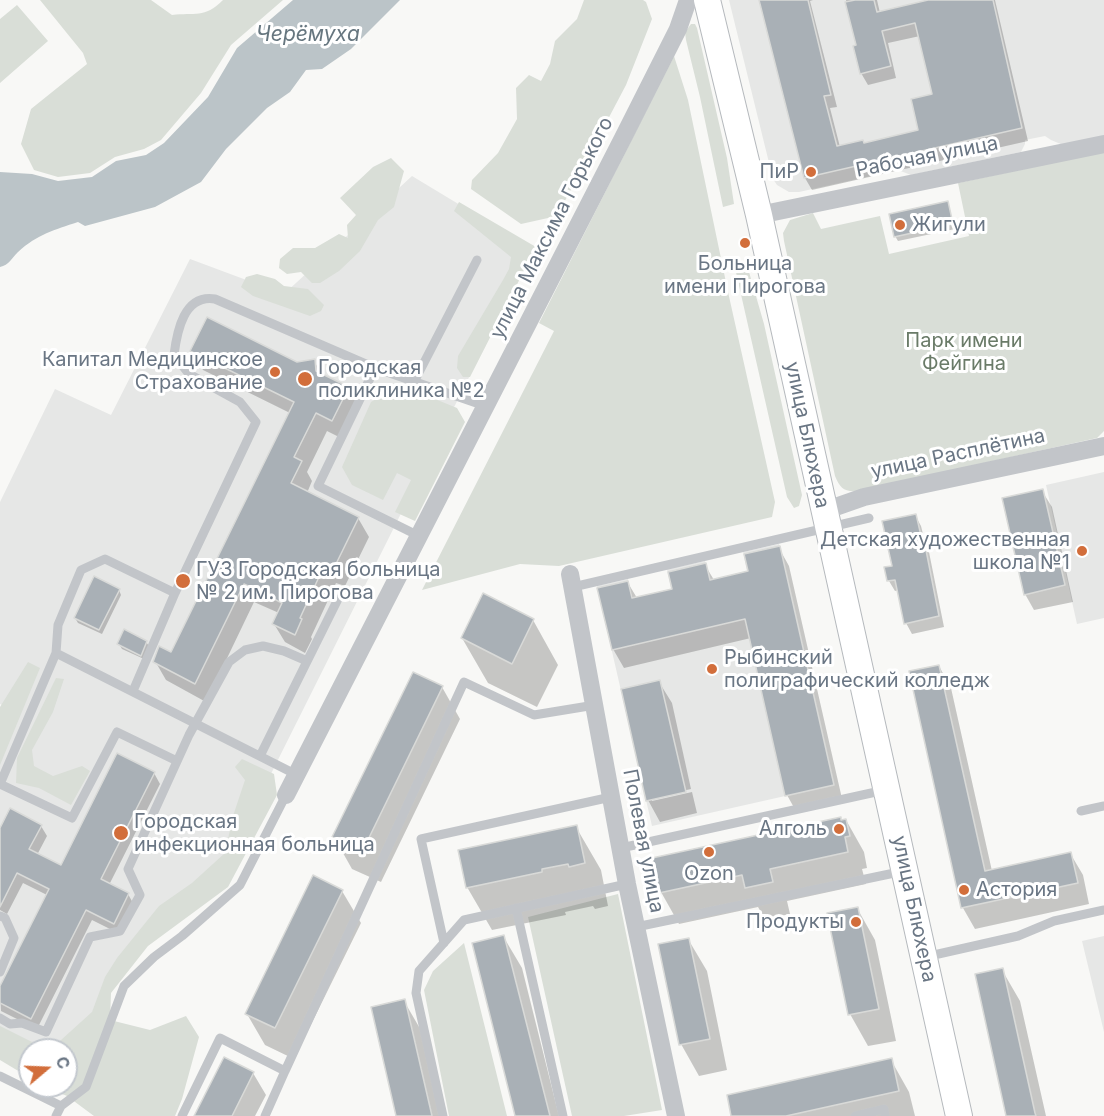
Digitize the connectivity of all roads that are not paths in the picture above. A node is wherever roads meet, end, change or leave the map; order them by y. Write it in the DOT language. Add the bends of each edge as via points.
graph roads {
  1 [pos="688,0"];
  2 [pos="707,0"];
  3 [pos="1104,144"];
  4 [pos="759,214"];
  5 [pos="477,260"];
  6 [pos="375,368"];
  7 [pos="414,382"];
  8 [pos="485,406"];
  9 [pos="1104,446"];
  10 [pos="869,518"];
  11 [pos="825,519"];
  12 [pos="419,536"];
  13 [pos="572,581"];
  14 [pos="175,593"];
  15 [pos="338,599"];
  16 [pos="56,653"];
  17 [pos="307,661"];
  18 [pos="133,691"];
  19 [pos="595,705"];
  20 [pos="195,723"];
  21 [pos="260,756"];
  22 [pos="177,761"];
  23 [pos="297,775"];
  24 [pos="887,790"];
  25 [pos="286,795"];
  26 [pos="611,797"];
  27 [pos="1104,806"];
  28 [pos="1081,811"];
  29 [pos="621,848"];
  30 [pos="906,871"];
  31 [pos="627,884"];
  32 [pos="516,908"];
  33 [pos="1104,910"];
  34 [pos="0,916"];
  35 [pos="636,927"];
  36 [pos="444,943"];
  37 [pos="925,957"];
  38 [pos="0,972"];
  39 [pos="0,1018"];
  40 [pos="285,1071"];
  41 [pos="0,1076"];
  42 [pos="61,1106"];
  43 [pos="56,1116"];
  44 [pos="182,1116"];
  45 [pos="265,1116"];
  46 [pos="443,1116"];
  47 [pos="563,1116"];
  48 [pos="675,1116"];
  49 [pos="855,1116"];
  50 [pos="885,1116"];
  51 [pos="959,1116"];
  1 -- 8 [label="street, улица Максима Горького" via="678,29 629,128"];
  2 -- 4 [label="street, улица Блюхера"];
  3 -- 4 [label="street, Рабочая улица"];
  4 -- 11 [label="street, улица Блюхера"];
  5 -- 7 [label="lane"];
  6 -- 7 [label="lane"];
  6 -- 12 [label="lane" via="318,486"];
  6 -- 14 [label="lane" via="215,299 197,300 190,306 177,331 174,355 189,374 240,402 256,422"];
  7 -- 8 [label="lane"];
  8 -- 12 [label="street, улица Максима Горького"];
  9 -- 11 [label="street, улица Расплётина" via="864,497"];
  10 -- 11 [label="lane"];
  11 -- 13 [label="lane"];
  11 -- 24 [label="street, улица Блюхера"];
  12 -- 23 [label="street, улица Максима Горького"];
  13 -- 19 [label="street, Полевая улица"];
  14 -- 16 [label="lane" via="105,559 81,570 58,625"];
  14 -- 18 [label="lane"];
  15 -- 17 [label="lane"];
  16 -- 18 [label="lane"];
  16 -- 22 [label="lane" via="0,784 72,818 117,732"];
  17 -- 20 [label="lane" via="273,648 245,650 222,673"];
  17 -- 21 [label="lane"];
  18 -- 20 [label="lane"];
  19 -- 26 [label="street, Полевая улица"];
  19 -- 40 [label="lane" via="534,715 464,682"];
  20 -- 21 [label="lane"];
  20 -- 22 [label="lane"];
  21 -- 23 [label="lane"];
  22 -- 39 [label="lane" via="128,869 140,895 120,931 90,937 46,1032"];
  23 -- 25 [label="street, улица Максима Горького"];
  24 -- 29 [label="lane"];
  24 -- 30 [label="street, улица Блюхера"];
  25 -- 42 [label="lane" via="240,885 124,986 86,1088"];
  26 -- 29 [label="street, Полевая улица"];
  26 -- 36 [label="lane" via="421,839"];
  27 -- 28 [label="lane"];
  29 -- 31 [label="street, Полевая улица"];
  30 -- 35 [label="lane"];
  30 -- 37 [label="street, улица Блюхера"];
  31 -- 32 [label="lane"];
  31 -- 35 [label="street, Полевая улица"];
  32 -- 36 [label="lane" via="464,920"];
  32 -- 47 [label="lane"];
  33 -- 37 [label="lane" via="1054,921 1018,936"];
  34 -- 38 [label="lane" via="5,918 14,938"];
  35 -- 48 [label="street, Полевая улица"];
  36 -- 46 [label="lane" via="419,972 416,993"];
  37 -- 51 [label="street, улица Блюхера"];
  40 -- 44 [label="lane" via="220,1038"];
  40 -- 45 [label="lane"];
  41 -- 42 [label="lane"];
  42 -- 43 [label="lane"];
  49 -- 50 [label="lane" via="884,1110"];
}
